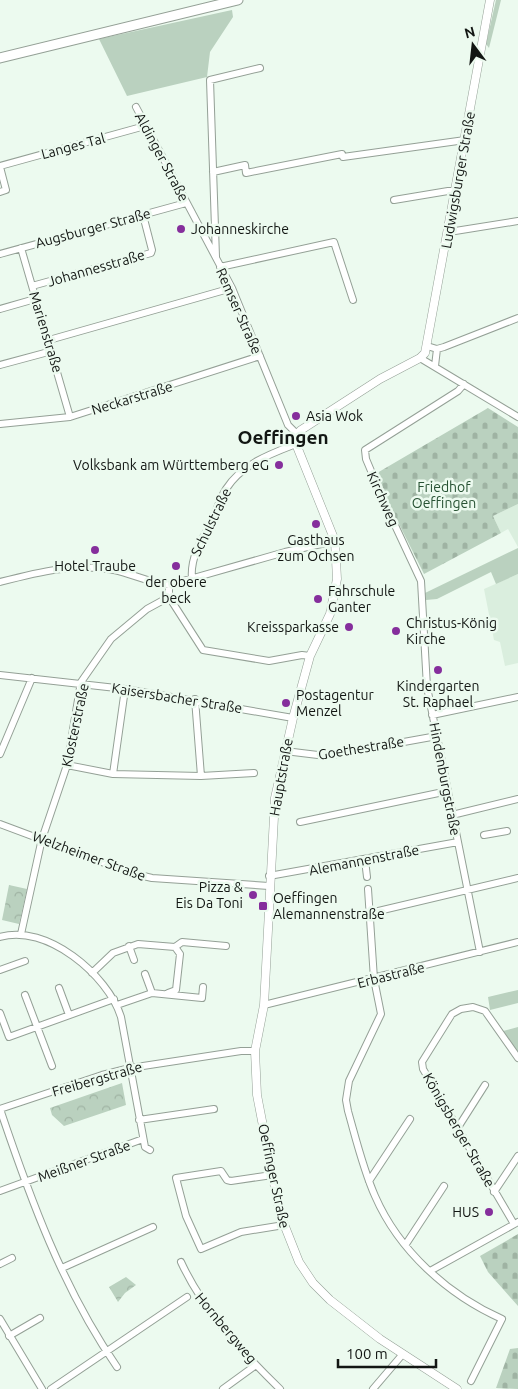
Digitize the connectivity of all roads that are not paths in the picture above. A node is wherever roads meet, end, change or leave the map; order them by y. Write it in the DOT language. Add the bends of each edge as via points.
graph roads {
  1 [pos="238,0"];
  2 [pos="490,0"];
  3 [pos="0,58"];
  4 [pos="260,68"];
  5 [pos="136,107"];
  6 [pos="145,126"];
  7 [pos="466,140"];
  8 [pos="0,166"];
  9 [pos="213,172"];
  10 [pos="0,192"];
  11 [pos="456,192"];
  12 [pos="394,200"];
  13 [pos="186,203"];
  14 [pos="143,214"];
  15 [pos="518,221"];
  16 [pos="449,232"];
  17 [pos="20,248"];
  18 [pos="0,254"];
  19 [pos="216,260"];
  20 [pos="220,267"];
  21 [pos="32,286"];
  22 [pos="232,288"];
  23 [pos="35,299"];
  24 [pos="353,300"];
  25 [pos="0,309"];
  26 [pos="518,318"];
  27 [pos="49,340"];
  28 [pos="427,346"];
  29 [pos="437,349"];
  30 [pos="52,351"];
  31 [pos="260,356"];
  32 [pos="420,358"];
  33 [pos="0,365"];
  34 [pos="435,366"];
  35 [pos="464,384"];
  36 [pos="70,417"];
  37 [pos="518,417"];
  38 [pos="0,424"];
  39 [pos="297,434"];
  40 [pos="296,444"];
  41 [pos="335,541"];
  42 [pos="406,547"];
  43 [pos="192,579"];
  44 [pos="0,582"];
  45 [pos="169,585"];
  46 [pos="169,597"];
  47 [pos="310,656"];
  48 [pos="0,675"];
  49 [pos="32,678"];
  50 [pos="81,682"];
  51 [pos="125,689"];
  52 [pos="518,697"];
  53 [pos="195,699"];
  54 [pos="432,715"];
  55 [pos="293,718"];
  56 [pos="437,736"];
  57 [pos="285,751"];
  58 [pos="0,754"];
  59 [pos="67,765"];
  60 [pos="254,773"];
  61 [pos="113,774"];
  62 [pos="201,776"];
  63 [pos="448,791"];
  64 [pos="518,798"];
  65 [pos="452,815"];
  66 [pos="300,822"];
  67 [pos="0,824"];
  68 [pos="507,831"];
  69 [pos="484,835"];
  70 [pos="41,841"];
  71 [pos="458,842"];
  72 [pos="365,860"];
  73 [pos="269,876"];
  74 [pos="367,877"];
  75 [pos="518,878"];
  76 [pos="269,886"];
  77 [pos="368,889"];
  78 [pos="468,891"];
  79 [pos="370,912"];
  80 [pos="21,934"];
  81 [pos="0,937"];
  82 [pos="518,942"];
  83 [pos="129,946"];
  84 [pos="226,946"];
  85 [pos="175,947"];
  86 [pos="480,952"];
  87 [pos="134,960"];
  88 [pos="25,961"];
  89 [pos="0,970"];
  90 [pos="92,973"];
  91 [pos="145,974"];
  92 [pos="374,979"];
  93 [pos="203,987"];
  94 [pos="59,988"];
  95 [pos="152,993"];
  96 [pos="166,994"];
  97 [pos="25,995"];
  98 [pos="115,1002"];
  99 [pos="264,1005"];
  100 [pos="0,1013"];
  101 [pos="69,1015"];
  102 [pos="3,1027"];
  103 [pos="38,1027"];
  104 [pos="255,1051"];
  105 [pos="518,1058"];
  106 [pos="52,1066"];
  107 [pos="130,1068"];
  108 [pos="485,1085"];
  109 [pos="0,1109"];
  110 [pos="214,1109"];
  111 [pos="410,1119"];
  112 [pos="139,1120"];
  113 [pos="457,1129"];
  114 [pos="143,1140"];
  115 [pos="150,1150"];
  116 [pos="518,1156"];
  117 [pos="272,1175"];
  118 [pos="369,1181"];
  119 [pos="24,1182"];
  120 [pos="444,1186"];
  121 [pos="0,1191"];
  122 [pos="494,1192"];
  123 [pos="516,1223"];
  124 [pos="284,1225"];
  125 [pos="153,1227"];
  126 [pos="406,1244"];
  127 [pos="12,1258"];
  128 [pos="181,1262"];
  129 [pos="0,1264"];
  130 [pos="62,1268"];
  131 [pos="430,1271"];
  132 [pos="187,1297"];
  133 [pos="40,1318"];
  134 [pos="0,1319"];
  135 [pos="9,1336"];
  136 [pos="107,1352"];
  137 [pos="402,1355"];
  138 [pos="256,1365"];
  139 [pos="117,1367"];
  140 [pos="471,1382"];
  141 [pos="42,1389"];
  142 [pos="51,1389"];
  143 [pos="223,1389"];
  144 [pos="280,1389"];
  145 [pos="373,1389"];
  146 [pos="457,1389"];
  1 -- 3 [label="main road"];
  2 -- 7 [label="street, Ludwigsburger Straße"];
  4 -- 9 [label="street, Remser Straße" via="210,80"];
  5 -- 6 [label="street, Aldinger Straße"];
  6 -- 8 [label="street, Langes Tal"];
  6 -- 13 [label="street, Aldinger Straße"];
  7 -- 9 [label="street" via="342,155 246,173 245,165"];
  7 -- 11 [label="street, Ludwigsburger Straße"];
  8 -- 10 [label="street, Langes Tal" via="6,190"];
  9 -- 19 [label="street, Remser Straße"];
  11 -- 12 [label="street"];
  11 -- 16 [label="street, Ludwigsburger Straße"];
  13 -- 14 [label="street, Augsburger Straße"];
  13 -- 19 [label="street, Aldinger Straße"];
  14 -- 17 [label="street, Augsburger Straße"];
  14 -- 21 [label="street, Johannesstraße" via="151,253"];
  15 -- 16 [label="street"];
  16 -- 28 [label="street, Ludwigsburger Straße"];
  17 -- 18 [label="street, Augsburger Straße"];
  17 -- 21 [label="street, Marienstraße"];
  19 -- 20 [label="street, Remser Straße"];
  20 -- 22 [label="street, Remser Straße"];
  20 -- 24 [label="street" via="334,242"];
  21 -- 23 [label="street, Marienstraße"];
  22 -- 27 [label="street"];
  22 -- 31 [label="street, Remser Straße"];
  23 -- 25 [label="street"];
  23 -- 27 [label="street, Marienstraße"];
  26 -- 29 [label="street"];
  27 -- 30 [label="street, Marienstraße"];
  28 -- 29 [label="street"];
  28 -- 32 [label="street, Ludwigsburger Straße"];
  29 -- 34 [label="street"];
  30 -- 33 [label="street"];
  30 -- 36 [label="street, Marienstraße"];
  31 -- 36 [label="street, Neckarstraße"];
  31 -- 39 [label="street, Remser Straße" via="288,425"];
  32 -- 34 [label="street"];
  32 -- 39 [label="street" via="380,379"];
  34 -- 35 [label="street"];
  35 -- 37 [label="street"];
  35 -- 42 [label="street, Kirchweg" via="458,391 364,450"];
  36 -- 38 [label="street, Neckarstraße"];
  39 -- 40 [label="street"];
  40 -- 41 [label="street, Hauptstraße"];
  40 -- 43 [label="street, Schulstraße" via="250,465 232,481 219,501 195,554"];
  41 -- 43 [label="street"];
  41 -- 47 [label="street, Hauptstraße" via="335,593 330,614"];
  42 -- 54 [label="street, Hindenburgstraße" via="421,581 427,687"];
  43 -- 45 [label="street"];
  44 -- 45 [label="street" via="77,566 116,570"];
  45 -- 46 [label="street"];
  46 -- 47 [label="street" via="203,650 268,661"];
  46 -- 50 [label="street, Klosterstraße" via="147,609 111,639"];
  47 -- 55 [label="street, Hauptstraße"];
  48 -- 49 [label="street, Kaisersbacher Straße"];
  49 -- 50 [label="street, Kaisersbacher Straße"];
  49 -- 58 [label="street"];
  50 -- 51 [label="street, Kaisersbacher Straße"];
  50 -- 59 [label="street, Klosterstraße"];
  51 -- 53 [label="street, Kaisersbacher Straße"];
  51 -- 61 [label="street"];
  52 -- 54 [label="street"];
  53 -- 55 [label="street, Kaisersbacher Straße"];
  53 -- 62 [label="street"];
  54 -- 56 [label="street, Hindenburgstraße"];
  55 -- 57 [label="street, Hauptstraße"];
  56 -- 57 [label="street, Goethestraße" via="326,756"];
  56 -- 63 [label="street, Hindenburgstraße"];
  57 -- 73 [label="street, Hauptstraße" via="276,798"];
  59 -- 61 [label="street"];
  59 -- 70 [label="street, Klosterstraße"];
  60 -- 62 [label="street"];
  61 -- 62 [label="street"];
  63 -- 65 [label="street, Hindenburgstraße"];
  63 -- 66 [label="street"];
  64 -- 65 [label="street"];
  65 -- 71 [label="street, Hindenburgstraße"];
  67 -- 70 [label="street, Welzheimer Straße"];
  68 -- 69 [label="street"];
  70 -- 76 [label="street, Welzheimer Straße" via="152,878"];
  70 -- 80 [label="street, Klosterstraße"];
  71 -- 72 [label="street, Alemannenstraße"];
  71 -- 78 [label="street, Hindenburgstraße"];
  72 -- 73 [label="street, Alemannenstraße"];
  72 -- 74 [label="street"];
  73 -- 76 [label="street, Hauptstraße"];
  75 -- 78 [label="street"];
  76 -- 99 [label="street, Hauptstraße"];
  77 -- 79 [label="street"];
  78 -- 79 [label="street"];
  78 -- 86 [label="street, Hindenburgstraße"];
  79 -- 92 [label="street"];
  80 -- 81 [label="street"];
  80 -- 90 [label="street" via="51,943"];
  82 -- 86 [label="street, Erbastraße"];
  83 -- 85 [label="street"];
  83 -- 87 [label="street"];
  83 -- 90 [label="street" via="113,953"];
  84 -- 85 [label="street" via="182,942"];
  85 -- 96 [label="street" via="180,954 176,990"];
  86 -- 92 [label="street, Erbastraße"];
  88 -- 89 [label="street"];
  90 -- 98 [label="street"];
  91 -- 95 [label="street"];
  92 -- 99 [label="street, Erbastraße"];
  92 -- 118 [label="street" via="381,1014 349,1081 346,1100"];
  93 -- 96 [label="street" via="202,998"];
  94 -- 101 [label="street"];
  95 -- 96 [label="street"];
  95 -- 98 [label="street"];
  97 -- 103 [label="street"];
  98 -- 101 [label="street"];
  98 -- 107 [label="street"];
  99 -- 104 [label="street, Oeffinger Straße"];
  100 -- 102 [label="street"];
  101 -- 103 [label="street"];
  102 -- 103 [label="street" via="9,1037"];
  103 -- 106 [label="street"];
  104 -- 107 [label="street, Freibergstraße"];
  104 -- 117 [label="street, Oeffinger Straße" via="257,1095"];
  105 -- 113 [label="street, Königsberger Straße" via="485,1011 473,1007 452,1014 422,1062"];
  107 -- 109 [label="street, Freibergstraße" via="102,1074"];
  107 -- 112 [label="street"];
  108 -- 113 [label="street"];
  109 -- 119 [label="street, Meißner Straße"];
  110 -- 112 [label="street"];
  111 -- 118 [label="street"];
  112 -- 114 [label="street"];
  113 -- 122 [label="street, Königsberger Straße"];
  114 -- 115 [label="street"];
  114 -- 119 [label="street, Meißner Straße"];
  116 -- 122 [label="street"];
  117 -- 124 [label="street, Oeffinger Straße"];
  117 -- 124 [label="street" via="227,1180 221,1172 176,1178 186,1216 202,1250 241,1232"];
  118 -- 126 [label="street" via="384,1214"];
  119 -- 121 [label="street"];
  119 -- 130 [label="street, Meißner Straße"];
  120 -- 126 [label="street"];
  122 -- 123 [label="street, Königsberger Straße"];
  123 -- 131 [label="street"];
  124 -- 137 [label="street, Oeffinger Straße" via="313,1283 330,1300"];
  125 -- 130 [label="street"];
  126 -- 131 [label="street"];
  127 -- 129 [label="street"];
  128 -- 138 [label="street, Hornbergweg" via="195,1292"];
  130 -- 136 [label="street, Meißner Straße" via="79,1306"];
  131 -- 140 [label="street" via="464,1299 502,1319"];
  132 -- 136 [label="street"];
  133 -- 135 [label="street"];
  134 -- 135 [label="street"];
  135 -- 141 [label="street"];
  136 -- 139 [label="street, Meißner Straße"];
  136 -- 142 [label="street"];
  137 -- 145 [label="street"];
  137 -- 146 [label="street, Oeffinger Straße"];
  138 -- 143 [label="street"];
  138 -- 144 [label="street, Hornbergweg"];
}
